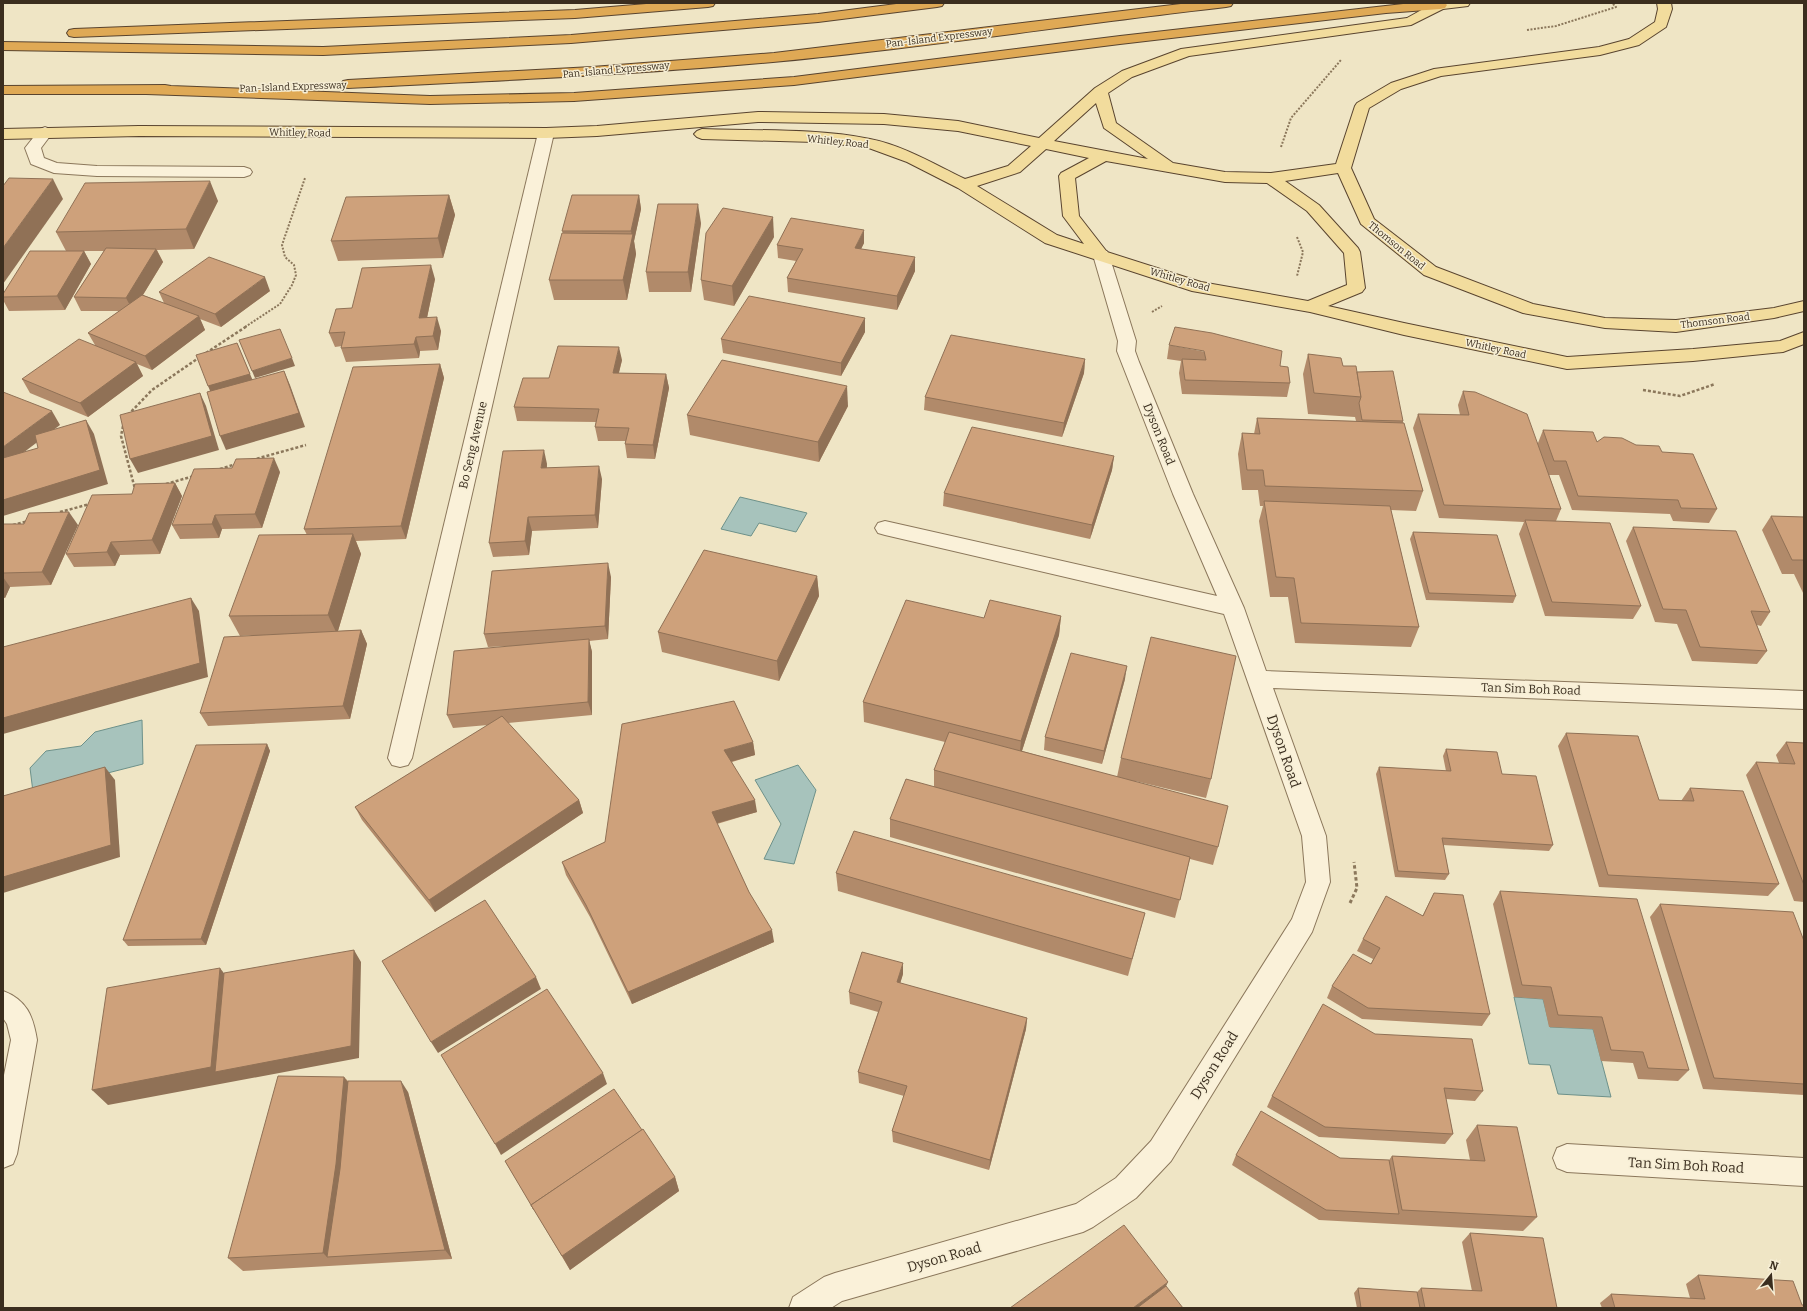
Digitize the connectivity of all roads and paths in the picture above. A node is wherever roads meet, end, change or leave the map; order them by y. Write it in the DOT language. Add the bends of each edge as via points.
graph roads {
  1 [pos="542,3"];
  2 [pos="708,3"];
  3 [pos="937,3"];
  4 [pos="1226,3"];
  5 [pos="1463,3"];
  6 [pos="1612,3"];
  7 [pos="1664,3"];
  8 [pos="1440,5"];
  9 [pos="423,19"];
  10 [pos="1525,31"];
  11 [pos="3,40"];
  12 [pos="3,46"];
  13 [pos="1347,59"];
  14 [pos="3,90"];
  15 [pos="150,90"];
  16 [pos="1100,91"];
  17 [pos="597,131"];
  18 [pos="45,132"];
  19 [pos="546,133"];
  20 [pos="3,134"];
  21 [pos="1043,142"];
  22 [pos="1104,156"];
  23 [pos="1343,168"];
  24 [pos="1174,170"];
  25 [pos="244,172"];
  26 [pos="305,178"];
  27 [pos="1271,178"];
  28 [pos="964,185"];
  29 [pos="1294,232"];
  30 [pos="1101,255"];
  31 [pos="1290,303"];
  32 [pos="1164,305"];
  33 [pos="1804,306"];
  34 [pos="1310,307"];
  35 [pos="1150,313"];
  36 [pos="1774,313"];
  37 [pos="1804,338"];
  38 [pos="1693,355"];
  39 [pos="1716,384"];
  40 [pos="1641,390"];
  41 [pos="125,419"];
  42 [pos="124,425"];
  43 [pos="306,445"];
  44 [pos="247,461"];
  45 [pos="240,463"];
  46 [pos="217,469"];
  47 [pos="195,476"];
  48 [pos="158,486"];
  49 [pos="136,492"];
  50 [pos="92,504"];
  51 [pos="55,514"];
  52 [pos="33,519"];
  53 [pos="10,525"];
  54 [pos="884,528"];
  55 [pos="1233,608"];
  56 [pos="1258,679"];
  57 [pos="1804,700"];
  58 [pos="400,758"];
  59 [pos="1354,860"];
  60 [pos="1348,907"];
  61 [pos="3,1003"];
  62 [pos="3,1154"];
  63 [pos="1568,1158"];
  64 [pos="1804,1172"];
  65 [pos="804,1308"];
  1 -- 9 [label="highway"];
  2 -- 9 [label="highway" via="575,14"];
  3 -- 12 [label="highway" via="818,18 571,39 331,51"];
  4 -- 15 [label="highway, Pan-Island Expressway" via="834,51 575,73 311,86"];
  5 -- 8 [label="main road"];
  6 -- 10 [label="path" via="1616,6 1556,26"];
  7 -- 23 [label="main road" via="1666,9 1661,24 1634,42 1600,51 1439,72 1396,86 1362,106"];
  8 -- 15 [label="highway" via="1120,40 794,81 574,97 430,100"];
  8 -- 16 [label="main road" via="1411,21 1186,52 1127,74"];
  9 -- 11 [label="highway" via="66,33"];
  13 -- 27 [label="path" via="1340,61 1291,118"];
  14 -- 15 [label="highway, Pan-Island Expressway"];
  16 -- 21 [label="main road"];
  16 -- 24 [label="main road" via="1109,125"];
  17 -- 19 [label="main road, Whitley Road"];
  17 -- 21 [label="main road, Whitley Road" via="758,117 884,119 958,126"];
  17 -- 28 [label="main road, Whitley Road" via="815,137 869,143 913,160"];
  18 -- 19 [label="main road, Whitley Road"];
  18 -- 20 [label="main road, Whitley Road"];
  18 -- 25 [label="street" via="33,148 37,161 54,168 97,171"];
  19 -- 58 [label="street, Bo Seng Avenue"];
  21 -- 22 [label="main road, Whitley Road"];
  21 -- 28 [label="main road" via="1014,169"];
  22 -- 24 [label="main road, Whitley Road"];
  22 -- 30 [label="main road" via="1067,176 1071,216"];
  23 -- 27 [label="main road"];
  23 -- 36 [label="main road, Thomson Road" via="1367,221 1430,271 1529,309 1605,323 1676,326"];
  24 -- 27 [label="main road, Whitley Road" via="1225,177"];
  26 -- 41 [label="path" via="282,245 285,257 294,265 296,275 280,304 154,388 136,403"];
  27 -- 34 [label="main road" via="1313,208 1352,252 1356,288"];
  28 -- 30 [label="main road, Whitley Road" via="1051,238"];
  29 -- 31 [label="path" via="1303,252"];
  30 -- 31 [label="main road, Whitley Road" via="1198,287"];
  30 -- 55 [label="street, Dyson Road" via="1127,341 1126,351 1130,362 1183,494"];
  31 -- 34 [label="main road, Whitley Road"];
  32 -- 35 [label="path"];
  33 -- 36 [label="main road, Thomson Road"];
  34 -- 38 [label="main road, Whitley Road" via="1567,363"];
  36 -- 38 [label="main road, Whitley Road"];
  37 -- 38 [label="main road" via="1783,346"];
  39 -- 40 [label="path" via="1680,396"];
  42 -- 49 [label="path" via="121,436"];
  43 -- 44 [label="path"];
  45 -- 46 [label="path"];
  47 -- 48 [label="path"];
  50 -- 51 [label="path"];
  52 -- 53 [label="path"];
  54 -- 55 [label="street"];
  55 -- 56 [label="street, Dyson Road"];
  56 -- 57 [label="street, Tan Sim Boh Road"];
  56 -- 65 [label="street, Dyson Road" via="1314,836 1318,882 1303,924 1161,1151 1126,1188 1083,1218 835,1288"];
  59 -- 60 [label="path" via="1357,888"];
  61 -- 62 [label="street" via="11,1006 21,1021 24,1040"];
  63 -- 64 [label="street, Tan Sim Boh Road"];
}
